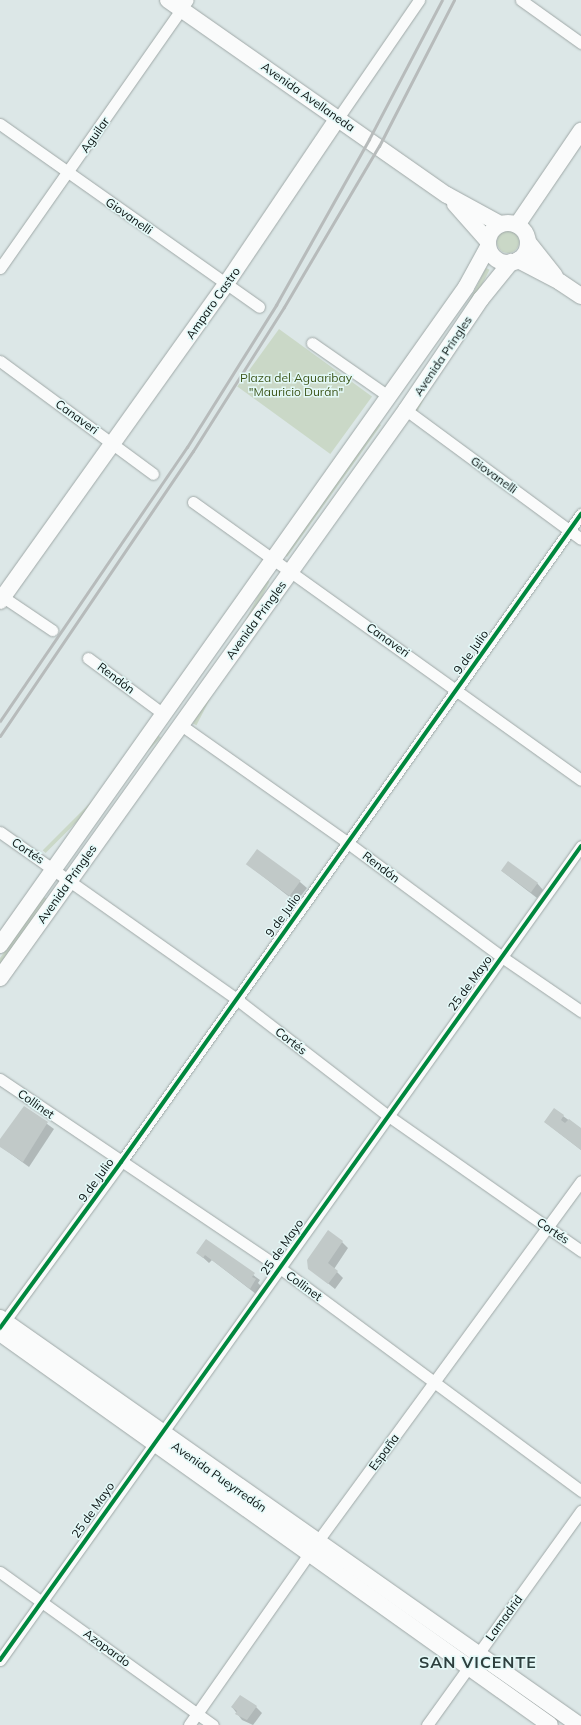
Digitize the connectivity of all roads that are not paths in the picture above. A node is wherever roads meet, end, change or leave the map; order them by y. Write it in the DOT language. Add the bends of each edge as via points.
graph roads {
  1 [pos="168,0"];
  2 [pos="419,0"];
  3 [pos="521,0"];
  4 [pos="185,5"];
  5 [pos="581,43"];
  6 [pos="338,118"];
  7 [pos="0,124"];
  8 [pos="581,131"];
  9 [pos="68,174"];
  10 [pos="447,195"];
  11 [pos="500,224"];
  12 [pos="517,225"];
  13 [pos="528,242"];
  14 [pos="488,244"];
  15 [pos="515,261"];
  16 [pos="0,268"];
  17 [pos="560,282"];
  18 [pos="226,284"];
  19 [pos="581,296"];
  20 [pos="260,308"];
  21 [pos="312,343"];
  22 [pos="0,361"];
  23 [pos="388,396"];
  24 [pos="406,410"];
  25 [pos="113,444"];
  26 [pos="153,474"];
  27 [pos="193,502"];
  28 [pos="581,514"];
  29 [pos="570,531"];
  30 [pos="581,539"];
  31 [pos="272,558"];
  32 [pos="291,571"];
  33 [pos="1,597"];
  34 [pos="52,630"];
  35 [pos="88,658"];
  36 [pos="457,689"];
  37 [pos="162,713"];
  38 [pos="181,725"];
  39 [pos="581,780"];
  40 [pos="0,832"];
  41 [pos="348,843"];
  42 [pos="581,846"];
  43 [pos="54,869"];
  44 [pos="69,880"];
  45 [pos="0,946"];
  46 [pos="502,957"];
  47 [pos="0,978"];
  48 [pos="235,998"];
  49 [pos="581,1011"];
  50 [pos="0,1079"];
  51 [pos="387,1116"];
  52 [pos="121,1162"];
  53 [pos="581,1181"];
  54 [pos="546,1227"];
  55 [pos="581,1251"];
  56 [pos="280,1268"];
  57 [pos="1,1325"];
  58 [pos="435,1382"];
  59 [pos="157,1437"];
  60 [pos="581,1491"];
  61 [pos="581,1511"];
  62 [pos="314,1548"];
  63 [pos="0,1572"];
  64 [pos="42,1601"];
  65 [pos="478,1654"];
  66 [pos="0,1660"];
  67 [pos="469,1667"];
  68 [pos="196,1714"];
  69 [pos="189,1725"];
  70 [pos="213,1725"];
  71 [pos="427,1725"];
  72 [pos="550,1725"];
  73 [pos="579,1725"];
  1 -- 4 [label="main road, Avenida Avellaneda"];
  2 -- 6 [label="street, Amparo Castro"];
  3 -- 5 [label="street"];
  4 -- 6 [label="main road, Avenida Avellaneda"];
  4 -- 9 [label="street, Aguilar"];
  6 -- 10 [label="main road, Avenida Avellaneda"];
  6 -- 18 [label="main road, Amparo Castro"];
  7 -- 9 [label="street, Giovanelli"];
  8 -- 12 [label="main road"];
  9 -- 16 [label="street, Aguilar"];
  9 -- 18 [label="street, Giovanelli"];
  10 -- 11 [label="main road, Avenida Avellaneda"];
  10 -- 14 [label="main road, Avenida Avellaneda"];
  11 -- 12 [label="main road"];
  11 -- 14 [label="main road" via="494,228"];
  12 -- 13 [label="main road" via="523,229"];
  13 -- 15 [label="main road" via="527,249"];
  13 -- 17 [label="main road"];
  14 -- 15 [label="main road" via="499,261"];
  14 -- 23 [label="main road, Avenida Pringles" via="466,287"];
  15 -- 17 [label="main road"];
  15 -- 24 [label="main road, Avenida Pringles" via="481,299"];
  17 -- 19 [label="main road"];
  18 -- 20 [label="street, Giovanelli"];
  18 -- 25 [label="main road, Amparo Castro"];
  21 -- 23 [label="street"];
  22 -- 25 [label="street, Canaveri"];
  23 -- 31 [label="main road, Avenida Pringles"];
  24 -- 29 [label="street, Giovanelli"];
  24 -- 32 [label="main road, Avenida Pringles"];
  25 -- 26 [label="street, Canaveri"];
  25 -- 33 [label="main road, Amparo Castro"];
  27 -- 31 [label="street, Canaveri"];
  28 -- 29 [label="street, 9 de Julio"];
  29 -- 30 [label="street, Giovanelli"];
  29 -- 36 [label="street, 9 de Julio"];
  31 -- 32 [label="street, Canaveri"];
  31 -- 37 [label="main road, Avenida Pringles"];
  32 -- 36 [label="street, Canaveri"];
  32 -- 38 [label="main road, Avenida Pringles"];
  33 -- 34 [label="street"];
  35 -- 37 [label="street, Rendón"];
  36 -- 39 [label="street, Canaveri"];
  36 -- 41 [label="street, 9 de Julio"];
  37 -- 43 [label="main road, Avenida Pringles"];
  38 -- 41 [label="street, Rendón"];
  38 -- 44 [label="main road, Avenida Pringles"];
  40 -- 43 [label="street, Cortés"];
  41 -- 46 [label="street, Rendón"];
  41 -- 48 [label="street, 9 de Julio"];
  42 -- 46 [label="street, 25 de Mayo"];
  43 -- 44 [label="street, Cortés"];
  43 -- 45 [label="main road, Avenida Pringles"];
  44 -- 47 [label="main road, Avenida Pringles"];
  44 -- 48 [label="street, Cortés"];
  46 -- 49 [label="street, Rendón"];
  46 -- 51 [label="street, 25 de Mayo"];
  48 -- 51 [label="street, Cortés"];
  48 -- 52 [label="street, 9 de Julio"];
  50 -- 52 [label="street, Collinet"];
  51 -- 54 [label="street, Cortés"];
  51 -- 56 [label="street, 25 de Mayo"];
  52 -- 56 [label="street, Collinet"];
  52 -- 57 [label="street, 9 de Julio"];
  53 -- 54 [label="street, España"];
  54 -- 55 [label="street, Cortés"];
  54 -- 58 [label="street, España"];
  56 -- 58 [label="street, Collinet"];
  56 -- 59 [label="street, 25 de Mayo"];
  57 -- 59 [label="main road, Avenida Pueyrredón"];
  58 -- 60 [label="street, Collinet"];
  58 -- 62 [label="street, España"];
  59 -- 62 [label="main road, Avenida Pueyrredón"];
  59 -- 64 [label="street, 25 de Mayo"];
  61 -- 65 [label="street, Lamadrid"];
  62 -- 65 [label="main road, Avenida Pueyrredón"];
  62 -- 67 [label="main road, Avenida Pueyrredón"];
  62 -- 68 [label="street, España"];
  63 -- 64 [label="street, Azopardo"];
  64 -- 66 [label="street, 25 de Mayo"];
  64 -- 68 [label="street, Azopardo"];
  65 -- 67 [label="street, Lamadrid"];
  65 -- 73 [label="main road, Avenida Pueyrredón"];
  67 -- 71 [label="street, Lamadrid"];
  67 -- 72 [label="main road, Avenida Pueyrredón"];
  68 -- 69 [label="street, España"];
  68 -- 70 [label="street, Azopardo"];
}
